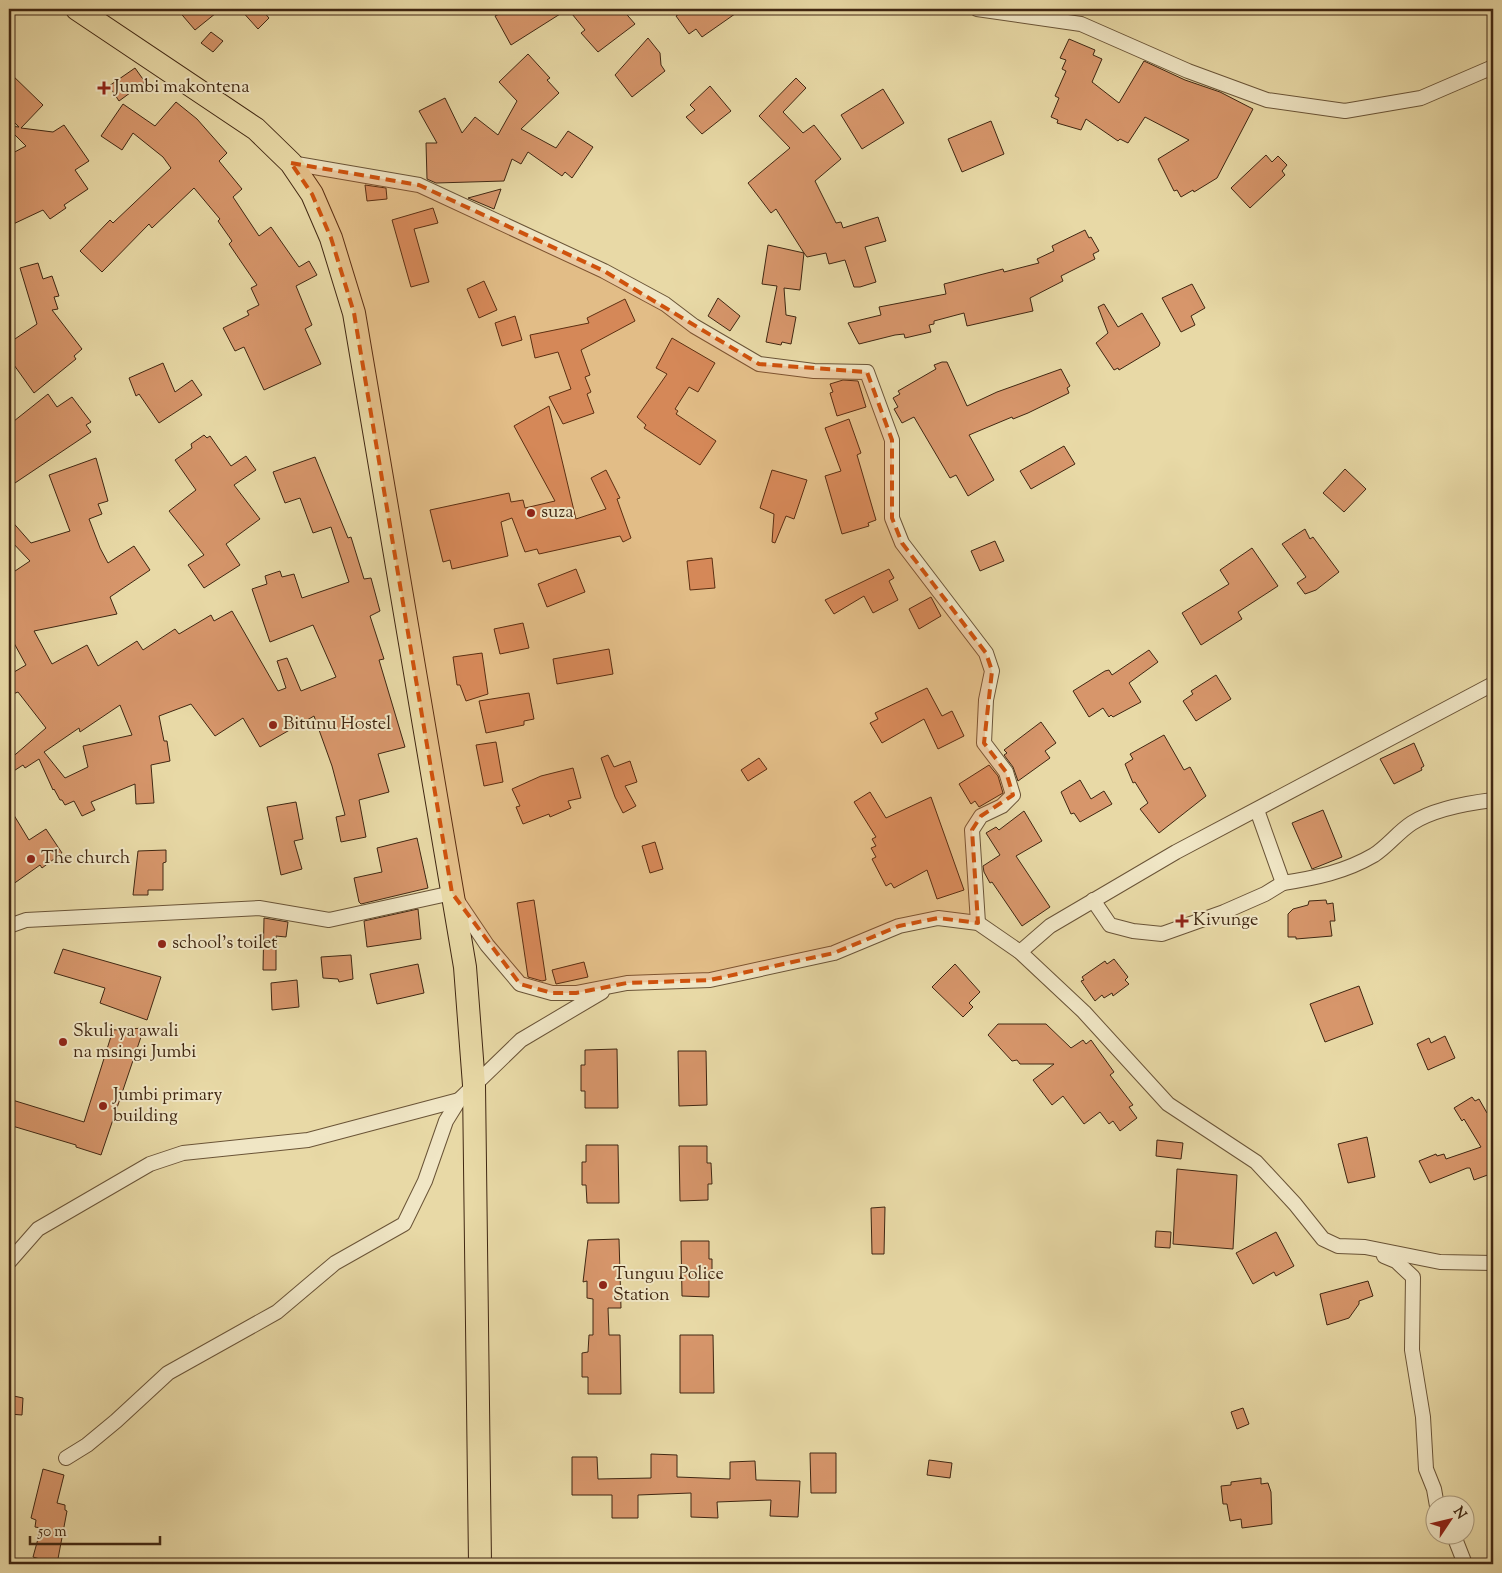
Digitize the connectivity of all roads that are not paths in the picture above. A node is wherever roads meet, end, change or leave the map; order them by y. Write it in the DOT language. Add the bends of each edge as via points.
graph roads {
  1 [pos="77,9"];
  2 [pos="977,9"];
  3 [pos="1493,67"];
  4 [pos="292,163"];
  5 [pos="1493,684"];
  6 [pos="1493,800"];
  7 [pos="1257,810"];
  8 [pos="1283,883"];
  9 [pos="452,893"];
  10 [pos="1093,900"];
  11 [pos="978,923"];
  12 [pos="9,926"];
  13 [pos="1020,952"];
  14 [pos="627,983"];
  15 [pos="467,1093"];
  16 [pos="1365,1247"];
  17 [pos="9,1262"];
  18 [pos="1493,1263"];
  19 [pos="66,1458"];
  20 [pos="1435,1496"];
  21 [pos="1458,1546"];
  22 [pos="480,1564"];
  23 [pos="1465,1564"];
  1 -- 4 [label="main road" via="256,129"];
  2 -- 3 [label="street" via="1081,24 1188,71 1267,100 1346,111 1421,98"];
  4 -- 9 [label="main road" via="312,194 331,238 354,313"];
  4 -- 11 [label="street" via="419,185 604,271 665,304 694,326 759,364 814,371 867,372 892,440 892,518 902,542 986,653 992,671 986,700 984,743 1006,772 1014,795 1002,806 981,816 972,830"];
  5 -- 7 [label="street"];
  6 -- 8 [label="street" via="1437,812 1413,822 1375,854 1342,870"];
  7 -- 8 [label="street"];
  7 -- 10 [label="street"];
  8 -- 10 [label="street" via="1224,912 1162,934 1110,925"];
  9 -- 12 [label="street" via="329,920 259,908 26,920"];
  9 -- 14 [label="street" via="487,945 520,984 552,993 576,993"];
  9 -- 15 [label="main road" via="465,967"];
  10 -- 13 [label="street" via="1050,926"];
  11 -- 13 [label="street"];
  11 -- 14 [label="street" via="938,918 899,926 834,953 710,980"];
  13 -- 16 [label="street" via="1084,1012 1168,1104 1256,1162 1323,1239 1338,1246"];
  14 -- 15 [label="street" via="597,994 522,1040"];
  15 -- 17 [label="street" via="308,1140 183,1153 150,1164 38,1229"];
  15 -- 19 [label="street" via="446,1121 425,1181 404,1224 335,1263 277,1312 168,1373 116,1421"];
  15 -- 22 [label="main road"];
  16 -- 18 [label="street" via="1440,1262"];
  16 -- 20 [label="street" via="1396,1261 1413,1277 1412,1350 1423,1418 1426,1469"];
  21 -- 23 [label="street"];
}
